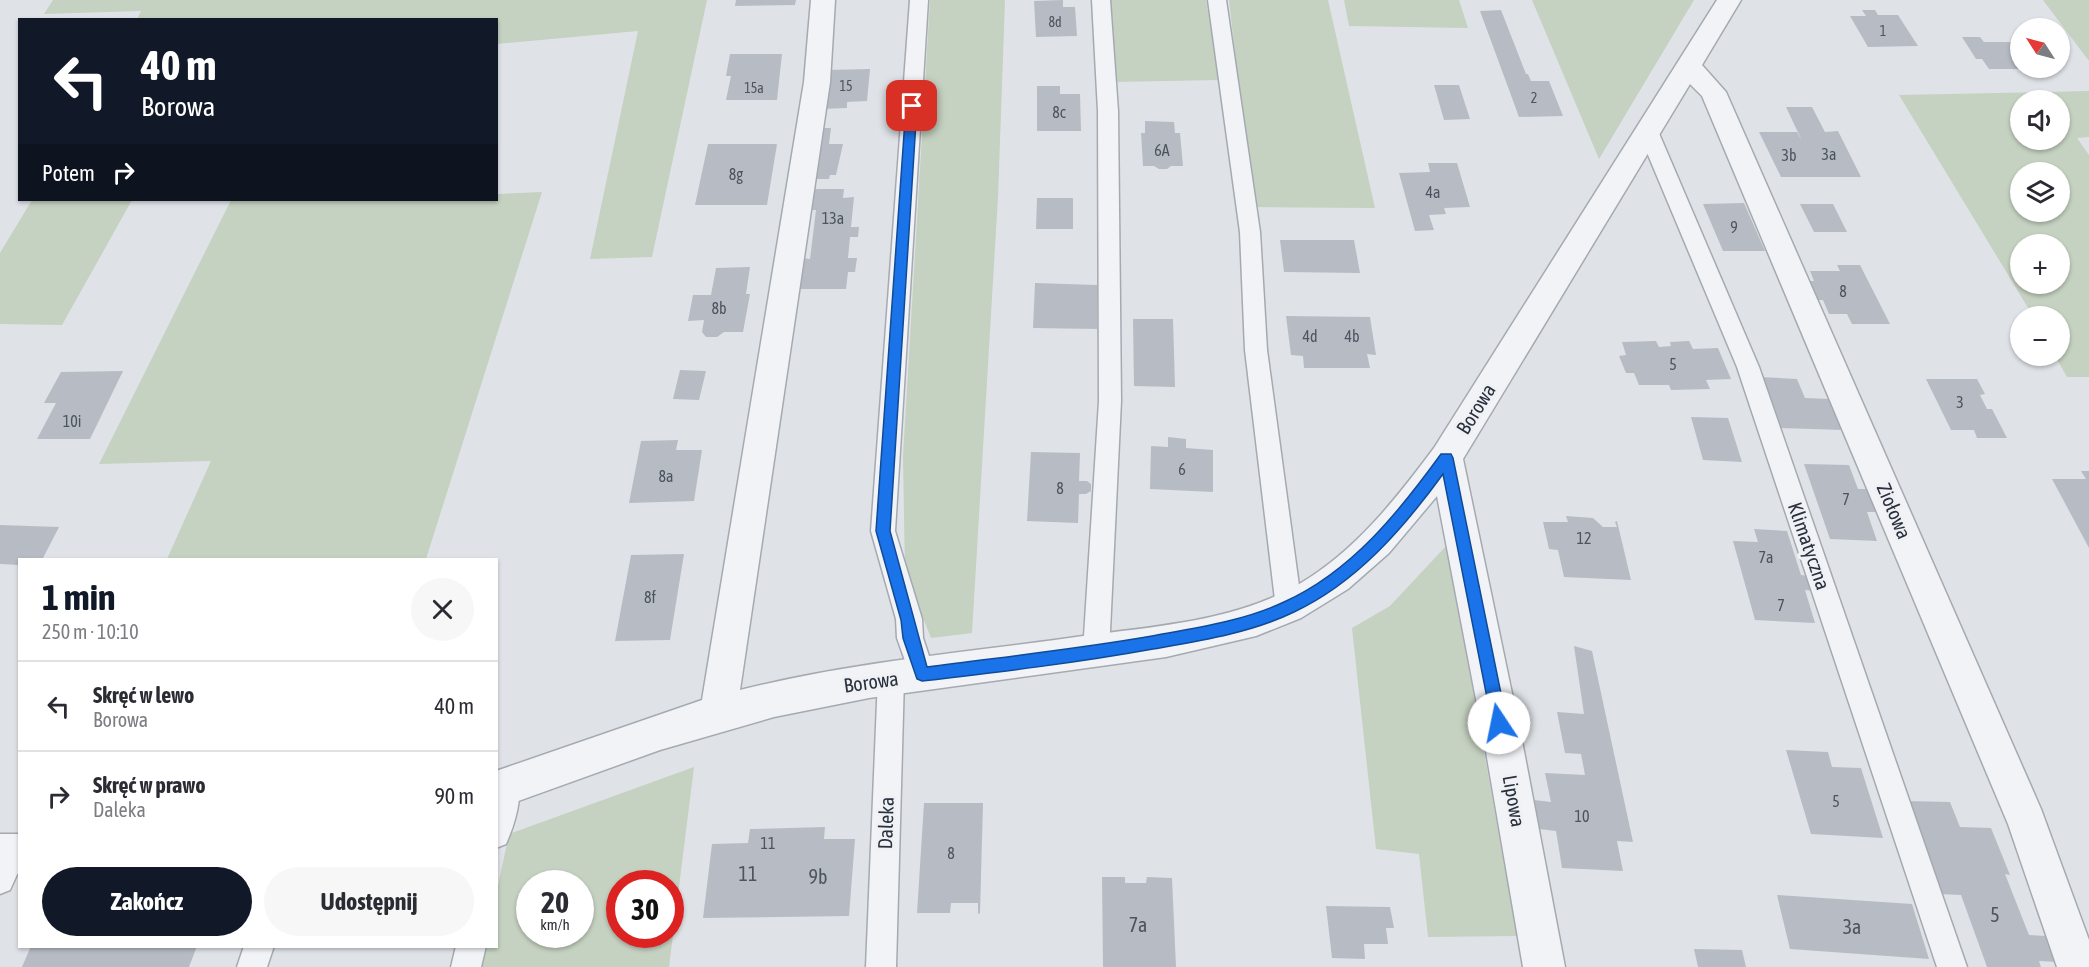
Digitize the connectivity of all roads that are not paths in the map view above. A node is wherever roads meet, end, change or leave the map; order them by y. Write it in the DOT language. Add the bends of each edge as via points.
graph roads {
  1 [pos="824,0"];
  2 [pos="919,0"];
  3 [pos="1101,0"];
  4 [pos="1217,0"];
  5 [pos="1729,0"];
  6 [pos="1688,67"];
  7 [pos="1648,131"];
  8 [pos="1446,458"];
  9 [pos="1289,608"];
  10 [pos="1096,652"];
  11 [pos="906,676"];
  12 [pos="718,714"];
  13 [pos="502,789"];
  14 [pos="498,819"];
  15 [pos="258,948"];
  16 [pos="471,948"];
  17 [pos="252,967"];
  18 [pos="466,967"];
  19 [pos="881,967"];
  20 [pos="1544,967"];
  21 [pos="1952,967"];
  22 [pos="2078,967"];
  1 -- 12 [label="street" via="817,82"];
  2 -- 11 [label="lane, Daleka" via="883,531 909,620"];
  3 -- 10 [label="lane" via="1108,111 1110,400"];
  4 -- 9 [label="lane" via="1250,232 1256,350"];
  5 -- 6 [label="street, Borowa"];
  6 -- 7 [label="street, Borowa"];
  6 -- 22 [label="street, Ziołowa" via="1713,92 2019,802"];
  7 -- 8 [label="street, Borowa"];
  7 -- 21 [label="lane, Klimatyczna" via="1748,367"];
  8 -- 9 [label="street, Borowa" via="1407,512 1368,551 1331,582"];
  8 -- 20 [label="street, Lipowa"];
  9 -- 10 [label="street, Borowa" via="1184,637"];
  10 -- 11 [label="street, Borowa"];
  11 -- 12 [label="street, Borowa" via="828,688"];
  11 -- 19 [label="lane, Daleka"];
  12 -- 13 [label="street, Borowa"];
  13 -- 14 [label="lane"];
  15 -- 17 [label="lane"];
  16 -- 18 [label="lane"];
}
